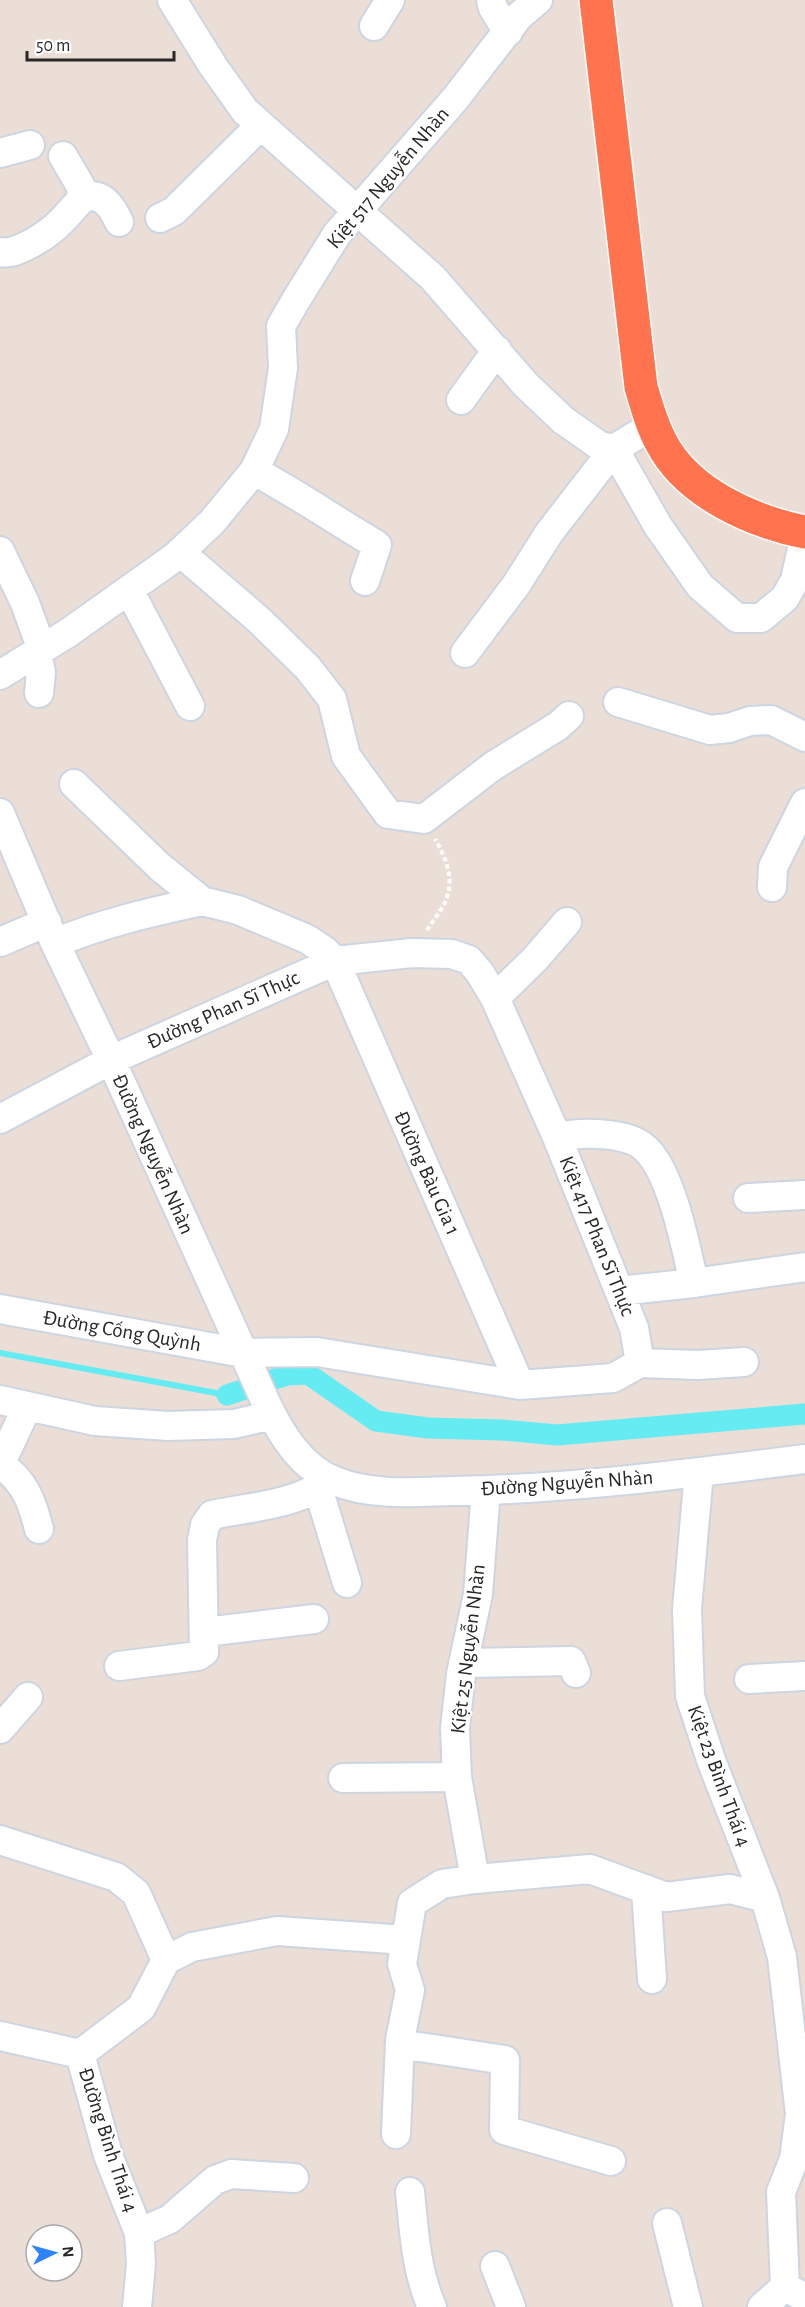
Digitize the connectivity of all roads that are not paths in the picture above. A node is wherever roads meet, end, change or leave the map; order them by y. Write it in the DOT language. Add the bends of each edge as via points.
graph roads {
  1 [pos="172,0"];
  2 [pos="390,0"];
  3 [pos="491,0"];
  4 [pos="538,0"];
  5 [pos="596,0"];
  6 [pos="374,27"];
  7 [pos="508,32"];
  8 [pos="261,125"];
  9 [pos="30,145"];
  10 [pos="0,153"];
  11 [pos="63,156"];
  12 [pos="83,197"];
  13 [pos="357,210"];
  14 [pos="160,218"];
  15 [pos="119,222"];
  16 [pos="0,252"];
  17 [pos="497,350"];
  18 [pos="461,400"];
  19 [pos="653,425"];
  20 [pos="614,449"];
  21 [pos="254,471"];
  22 [pos="756,516"];
  23 [pos="805,517"];
  24 [pos="805,533"];
  25 [pos="0,551"];
  26 [pos="178,554"];
  27 [pos="365,581"];
  28 [pos="129,590"];
  29 [pos="39,652"];
  30 [pos="465,653"];
  31 [pos="0,675"];
  32 [pos="39,693"];
  33 [pos="618,702"];
  34 [pos="190,706"];
  35 [pos="569,716"];
  36 [pos="805,737"];
  37 [pos="75,784"];
  38 [pos="805,803"];
  39 [pos="0,813"];
  40 [pos="772,886"];
  41 [pos="202,902"];
  42 [pos="567,922"];
  43 [pos="51,932"];
  44 [pos="0,942"];
  45 [pos="335,961"];
  46 [pos="495,998"];
  47 [pos="111,1060"];
  48 [pos="0,1119"];
  49 [pos="557,1137"];
  50 [pos="805,1195"];
  51 [pos="748,1198"];
  52 [pos="805,1267"];
  53 [pos="694,1283"];
  54 [pos="619,1291"];
  55 [pos="0,1309"];
  56 [pos="246,1360"];
  57 [pos="744,1362"];
  58 [pos="640,1363"];
  59 [pos="520,1385"];
  60 [pos="0,1400"];
  61 [pos="27,1407"];
  62 [pos="269,1410"];
  63 [pos="805,1459"];
  64 [pos="0,1464"];
  65 [pos="699,1472"];
  66 [pos="324,1484"];
  67 [pos="486,1490"];
  68 [pos="39,1529"];
  69 [pos="347,1583"];
  70 [pos="314,1619"];
  71 [pos="205,1642"];
  72 [pos="463,1663"];
  73 [pos="119,1666"];
  74 [pos="576,1672"];
  75 [pos="805,1676"];
  76 [pos="749,1678"];
  77 [pos="28,1697"];
  78 [pos="0,1729"];
  79 [pos="457,1777"];
  80 [pos="343,1778"];
  81 [pos="0,1840"];
  82 [pos="475,1879"];
  83 [pos="646,1889"];
  84 [pos="765,1898"];
  85 [pos="406,1940"];
  86 [pos="166,1960"];
  87 [pos="652,1979"];
  88 [pos="0,2036"];
  89 [pos="400,2044"];
  90 [pos="80,2054"];
  91 [pos="396,2134"];
  92 [pos="611,2161"];
  93 [pos="797,2170"];
  94 [pos="294,2178"];
  95 [pos="410,2192"];
  96 [pos="667,2223"];
  97 [pos="139,2233"];
  98 [pos="495,2266"];
  99 [pos="795,2285"];
  100 [pos="137,2307"];
  101 [pos="432,2307"];
  102 [pos="511,2307"];
  103 [pos="688,2307"];
  104 [pos="762,2307"];
  1 -- 8 [label="street" via="245,111"];
  2 -- 6 [label="street"];
  3 -- 7 [label="street"];
  4 -- 7 [label="street, Kiệt 517 Nguyễn Nhàn"];
  5 -- 19 [label="highway" via="642,387"];
  7 -- 13 [label="street, Kiệt 517 Nguyễn Nhàn"];
  8 -- 13 [label="street"];
  8 -- 14 [label="street" via="174,211"];
  9 -- 10 [label="street"];
  11 -- 12 [label="street"];
  12 -- 15 [label="street" via="104,199"];
  12 -- 16 [label="street" via="46,236 10,252"];
  13 -- 17 [label="street" via="433,278"];
  13 -- 21 [label="street, Kiệt 517 Nguyễn Nhàn" via="281,326 283,368 274,429"];
  17 -- 18 [label="street"];
  17 -- 20 [label="street" via="563,420 600,446"];
  19 -- 20 [label="street"];
  19 -- 22 [label="highway" via="680,470 705,493"];
  20 -- 24 [label="street" via="658,526 700,586 737,618 761,618 785,598 795,579"];
  20 -- 30 [label="street"];
  21 -- 26 [label="street, Kiệt 517 Nguyễn Nhàn" via="212,522"];
  21 -- 27 [label="street" via="377,545"];
  22 -- 23 [label="highway"];
  22 -- 24 [label="highway"];
  25 -- 29 [label="street" via="25,603"];
  26 -- 28 [label="street, Kiệt 517 Nguyễn Nhàn"];
  26 -- 35 [label="street" via="260,621 308,668 332,699 346,756 388,814 424,819 493,766"];
  28 -- 29 [label="street, Kiệt 517 Nguyễn Nhàn"];
  28 -- 34 [label="street"];
  29 -- 31 [label="street, Kiệt 517 Nguyễn Nhàn"];
  29 -- 32 [label="street"];
  33 -- 36 [label="street" via="710,730 760,719 771,720"];
  37 -- 41 [label="street"];
  38 -- 40 [label="street" via="773,867"];
  39 -- 43 [label="street, Đường Nguyễn Nhàn"];
  41 -- 43 [label="street" via="92,927"];
  41 -- 45 [label="street" via="238,910 307,939"];
  42 -- 46 [label="street"];
  43 -- 44 [label="street"];
  43 -- 47 [label="street, Đường Nguyễn Nhàn"];
  45 -- 46 [label="street, Kiệt 417 Phan Sĩ Thực" via="412,953 452,954 469,960"];
  45 -- 47 [label="street, Đường Phan Sĩ Thực"];
  45 -- 59 [label="street, Đường Bàu Gia 1"];
  46 -- 49 [label="street, Kiệt 417 Phan Sĩ Thực"];
  47 -- 48 [label="street, Đường Phan Sĩ Thực"];
  47 -- 56 [label="street, Đường Nguyễn Nhàn"];
  49 -- 53 [label="street" via="577,1133 607,1135 646,1149 658,1165 675,1204"];
  49 -- 54 [label="street, Kiệt 417 Phan Sĩ Thực"];
  50 -- 51 [label="street"];
  52 -- 53 [label="street"];
  53 -- 54 [label="street"];
  54 -- 58 [label="street, Kiệt 417 Phan Sĩ Thực" via="634,1328"];
  55 -- 56 [label="street, Đường Cống Quỳnh"];
  56 -- 59 [label="street, Đường Cống Quỳnh" via="317,1352"];
  56 -- 62 [label="street, Đường Nguyễn Nhàn"];
  57 -- 58 [label="street"];
  58 -- 59 [label="street" via="613,1377"];
  60 -- 61 [label="street"];
  61 -- 62 [label="street" via="95,1421 168,1426 234,1424"];
  61 -- 64 [label="street"];
  62 -- 66 [label="street, Đường Nguyễn Nhàn" via="295,1452 320,1473"];
  63 -- 65 [label="street, Đường Nguyễn Nhàn"];
  64 -- 68 [label="street" via="13,1472 32,1500"];
  65 -- 67 [label="street, Đường Nguyễn Nhàn" via="522,1490"];
  65 -- 84 [label="street, Kiệt 23 Bình Thái 4" via="687,1609 690,1696"];
  66 -- 67 [label="street, Đường Nguyễn Nhàn" via="403,1492"];
  66 -- 69 [label="street"];
  66 -- 71 [label="street" via="297,1499 212,1515 202,1540"];
  67 -- 72 [label="street, Kiệt 25 Nguyễn Nhàn" via="478,1594"];
  70 -- 71 [label="street"];
  71 -- 73 [label="street" via="198,1656"];
  72 -- 74 [label="street" via="570,1661"];
  72 -- 79 [label="street, Kiệt 25 Nguyễn Nhàn" via="455,1728"];
  75 -- 76 [label="street"];
  77 -- 78 [label="street"];
  79 -- 80 [label="street"];
  79 -- 82 [label="street, Kiệt 25 Nguyễn Nhàn"];
  81 -- 86 [label="street" via="116,1877 136,1893"];
  82 -- 83 [label="street" via="590,1869"];
  82 -- 85 [label="street" via="442,1884 412,1903"];
  83 -- 84 [label="street" via="666,1897 730,1889"];
  83 -- 87 [label="street"];
  84 -- 93 [label="street, Kiệt 23 Bình Thái 4" via="782,1957 800,2114 794,2159"];
  85 -- 86 [label="street" via="277,1931 192,1947"];
  85 -- 89 [label="street" via="402,1964 410,1990"];
  86 -- 90 [label="street, Đường Bình Thái 4" via="141,2008"];
  88 -- 90 [label="street, Đường Bình Thái 4"];
  89 -- 91 [label="street"];
  89 -- 92 [label="street" via="505,2060 504,2130"];
  90 -- 97 [label="street, Đường Bình Thái 4" via="108,2155"];
  93 -- 99 [label="street, Kiệt 23 Bình Thái 4" via="781,2193"];
  94 -- 97 [label="street, Đường Bình Thái 4" via="231,2174 214,2180 170,2219"];
  95 -- 101 [label="street" via="414,2239"];
  96 -- 103 [label="street"];
  97 -- 100 [label="street"];
  98 -- 102 [label="street"];
  99 -- 104 [label="street"];
}
